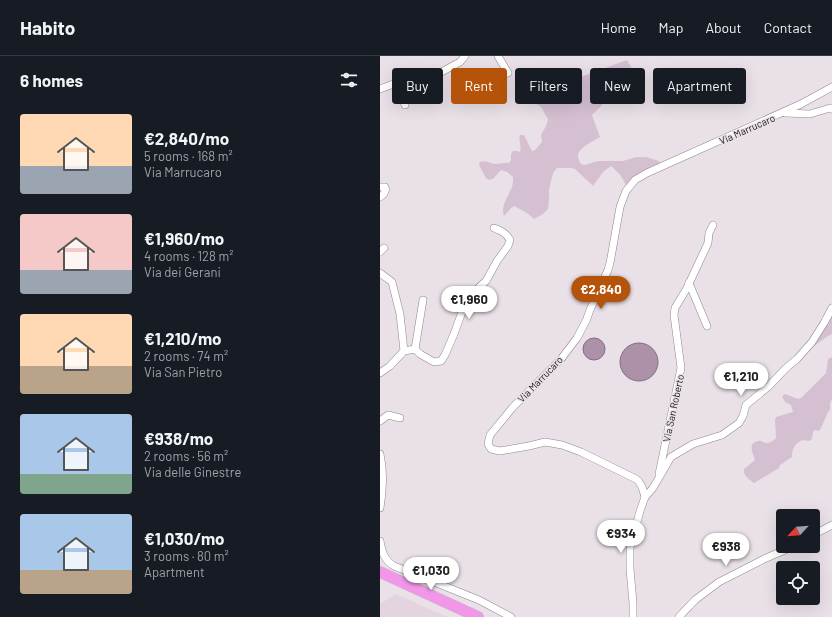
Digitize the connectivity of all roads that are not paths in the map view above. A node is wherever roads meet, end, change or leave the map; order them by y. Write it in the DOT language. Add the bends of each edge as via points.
graph roads {
  1 [pos="465,56"];
  2 [pos="498,56"];
  3 [pos="443,71"];
  4 [pos="508,73"];
  5 [pos="392,85"];
  6 [pos="832,87"];
  7 [pos="380,89"];
  8 [pos="832,109"];
  9 [pos="783,113"];
  10 [pos="380,187"];
  11 [pos="380,197"];
  12 [pos="713,225"];
  13 [pos="494,228"];
  14 [pos="380,273"];
  15 [pos="689,283"];
  16 [pos="423,300"];
  17 [pos="832,308"];
  18 [pos="707,326"];
  19 [pos="415,349"];
  20 [pos="404,351"];
  21 [pos="380,374"];
  22 [pos="400,418"];
  23 [pos="380,421"];
  24 [pos="380,457"];
  25 [pos="657,480"];
  26 [pos="645,497"];
  27 [pos="380,508"];
  28 [pos="832,524"];
  29 [pos="820,531"];
  30 [pos="380,541"];
  31 [pos="778,553"];
  32 [pos="380,572"];
  33 [pos="380,580"];
  34 [pos="462,617"];
  35 [pos="478,617"];
  36 [pos="511,617"];
  37 [pos="633,617"];
  38 [pos="679,617"];
  1 -- 3 [label="street" via="460,62"];
  2 -- 4 [label="street"];
  5 -- 7 [label="street"];
  6 -- 9 [label="street, Via Marrucaro"];
  8 -- 9 [label="street, Via Marrucaro" via="810,114"];
  9 -- 26 [label="street, Via Marrucaro" via="635,180 626,191 620,207 608,270 577,338 490,435 488,444 491,449 500,451 545,442 581,452 639,481"];
  10 -- 11 [label="street" via="386,189"];
  12 -- 15 [label="street, Via San Roberto" via="708,243"];
  13 -- 19 [label="street" via="507,235 510,240 508,246 462,312 445,355 441,361 434,362"];
  14 -- 20 [label="street" via="392,282 400,314"];
  15 -- 18 [label="street"];
  15 -- 25 [label="street, Via San Roberto" via="675,308 681,368"];
  16 -- 19 [label="street"];
  17 -- 25 [label="street" via="812,342 797,359 746,405 739,423 722,435 692,444 671,457"];
  19 -- 20 [label="street"];
  20 -- 21 [label="street"];
  22 -- 23 [label="street" via="388,415"];
  24 -- 27 [label="street" via="383,484"];
  25 -- 26 [label="street"];
  26 -- 37 [label="street" via="630,548"];
  28 -- 29 [label="street"];
  30 -- 36 [label="street" via="384,556 394,566 479,600"];
  31 -- 38 [label="street" via="719,582 695,600"];
  32 -- 35 [label="highway"];
  33 -- 34 [label="highway"];
}
